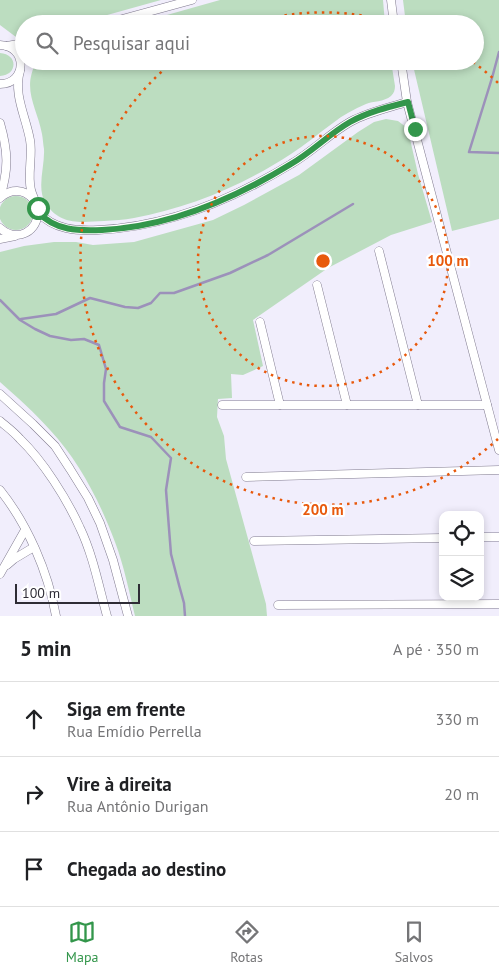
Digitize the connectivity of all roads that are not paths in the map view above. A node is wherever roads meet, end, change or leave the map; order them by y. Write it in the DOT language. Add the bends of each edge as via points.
graph roads {
  1 [pos="192,0"];
  2 [pos="391,0"];
  3 [pos="137,15"];
  4 [pos="393,15"];
  5 [pos="3,46"];
  6 [pos="15,51"];
  7 [pos="19,70"];
  8 [pos="21,70"];
  9 [pos="402,70"];
  10 [pos="0,84"];
  11 [pos="408,102"];
  12 [pos="0,123"];
  13 [pos="0,198"];
  14 [pos="35,201"];
  15 [pos="38,212"];
  16 [pos="0,228"];
  17 [pos="18,235"];
  18 [pos="0,239"];
  19 [pos="379,251"];
  20 [pos="317,285"];
  21 [pos="260,322"];
  22 [pos="0,394"];
  23 [pos="280,405"];
  24 [pos="346,405"];
  25 [pos="418,405"];
  26 [pos="487,405"];
  27 [pos="222,406"];
  28 [pos="0,421"];
  29 [pos="499,450"];
  30 [pos="499,470"];
  31 [pos="246,477"];
  32 [pos="0,490"];
  33 [pos="25,530"];
  34 [pos="499,536"];
  35 [pos="484,537"];
  36 [pos="439,538"];
  37 [pos="254,541"];
  38 [pos="34,548"];
  39 [pos="2,571"];
  40 [pos="499,604"];
  41 [pos="278,605"];
  42 [pos="56,616"];
  43 [pos="106,616"];
  44 [pos="128,616"];
  1 -- 3 [label="street"];
  2 -- 4 [label="street"];
  5 -- 6 [label="street"];
  7 -- 10 [label="street" via="13,80"];
  8 -- 14 [label="street" via="18,90 30,139 30,180"];
  9 -- 11 [label="street"];
  11 -- 15 [label="street" via="351,121 259,183 175,217 142,226 78,230 62,227"];
  11 -- 26 [label="street"];
  12 -- 13 [label="street" via="7,154"];
  13 -- 14 [label="street" via="7,192 21,191"];
  14 -- 15 [label="street"];
  15 -- 17 [label="street" via="32,228"];
  16 -- 17 [label="street"];
  17 -- 18 [label="street"];
  19 -- 25 [label="street"];
  20 -- 24 [label="street"];
  21 -- 23 [label="street"];
  22 -- 44 [label="street" via="54,446 88,498 113,560"];
  23 -- 24 [label="street"];
  23 -- 27 [label="street"];
  24 -- 25 [label="street"];
  25 -- 26 [label="street"];
  26 -- 29 [label="street"];
  28 -- 43 [label="street" via="43,465 81,528"];
  30 -- 31 [label="street"];
  32 -- 33 [label="street"];
  33 -- 38 [label="street"];
  33 -- 39 [label="street"];
  34 -- 35 [label="street"];
  36 -- 37 [label="street"];
  38 -- 39 [label="street" via="14,559"];
  38 -- 42 [label="street"];
  40 -- 41 [label="street"];
}
